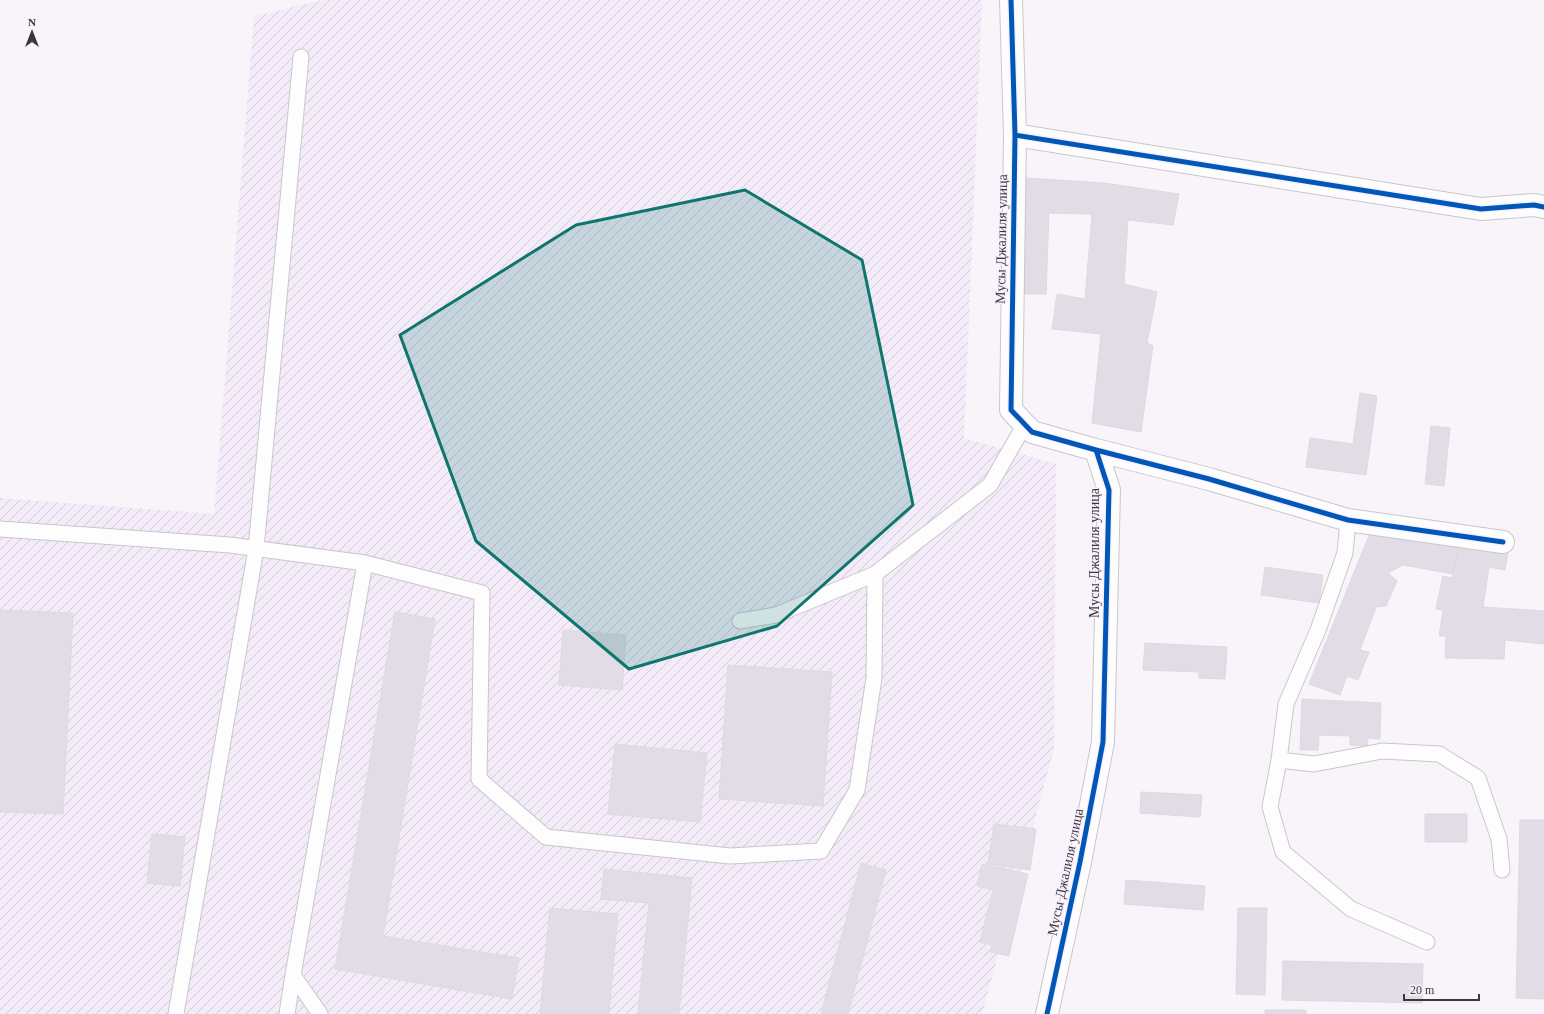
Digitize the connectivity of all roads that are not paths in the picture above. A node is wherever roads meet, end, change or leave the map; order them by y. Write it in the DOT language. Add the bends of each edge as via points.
graph roads {
  1 [pos="1011,0"];
  2 [pos="300,57"];
  3 [pos="1015,135"];
  4 [pos="1544,207"];
  5 [pos="1025,424"];
  6 [pos="1096,450"];
  7 [pos="1348,520"];
  8 [pos="0,529"];
  9 [pos="1503,542"];
  10 [pos="256,549"];
  11 [pos="365,563"];
  12 [pos="875,574"];
  13 [pos="740,621"];
  14 [pos="1279,760"];
  15 [pos="1502,870"];
  16 [pos="1427,942"];
  17 [pos="293,975"];
  18 [pos="176,1014"];
  19 [pos="287,1014"];
  20 [pos="320,1014"];
  21 [pos="1047,1014"];
  1 -- 3 [label="street, Мусы Джалиля улица"];
  2 -- 10 [label="lane"];
  3 -- 4 [label="street" via="1481,209 1534,205"];
  3 -- 5 [label="street, Мусы Джалиля улица" via="1011,410"];
  5 -- 6 [label="street, Мусы Джалиля улица" via="1032,432"];
  5 -- 12 [label="lane" via="990,485"];
  6 -- 7 [label="street" via="1209,479"];
  6 -- 21 [label="street, Мусы Джалиля улица" via="1109,490 1102,742 1080,862"];
  7 -- 9 [label="street"];
  7 -- 14 [label="lane" via="1346,553 1318,630 1286,704"];
  8 -- 10 [label="lane"];
  10 -- 11 [label="lane"];
  10 -- 18 [label="lane"];
  11 -- 12 [label="lane" via="482,593 479,779 546,837 730,856 821,851 857,790 874,678"];
  11 -- 17 [label="lane"];
  12 -- 13 [label="lane" via="776,615"];
  14 -- 15 [label="lane" via="1314,764 1382,751 1440,754 1478,778 1499,839"];
  14 -- 16 [label="lane" via="1270,807 1284,852 1351,909"];
  17 -- 19 [label="lane"];
  17 -- 20 [label="lane"];
}
